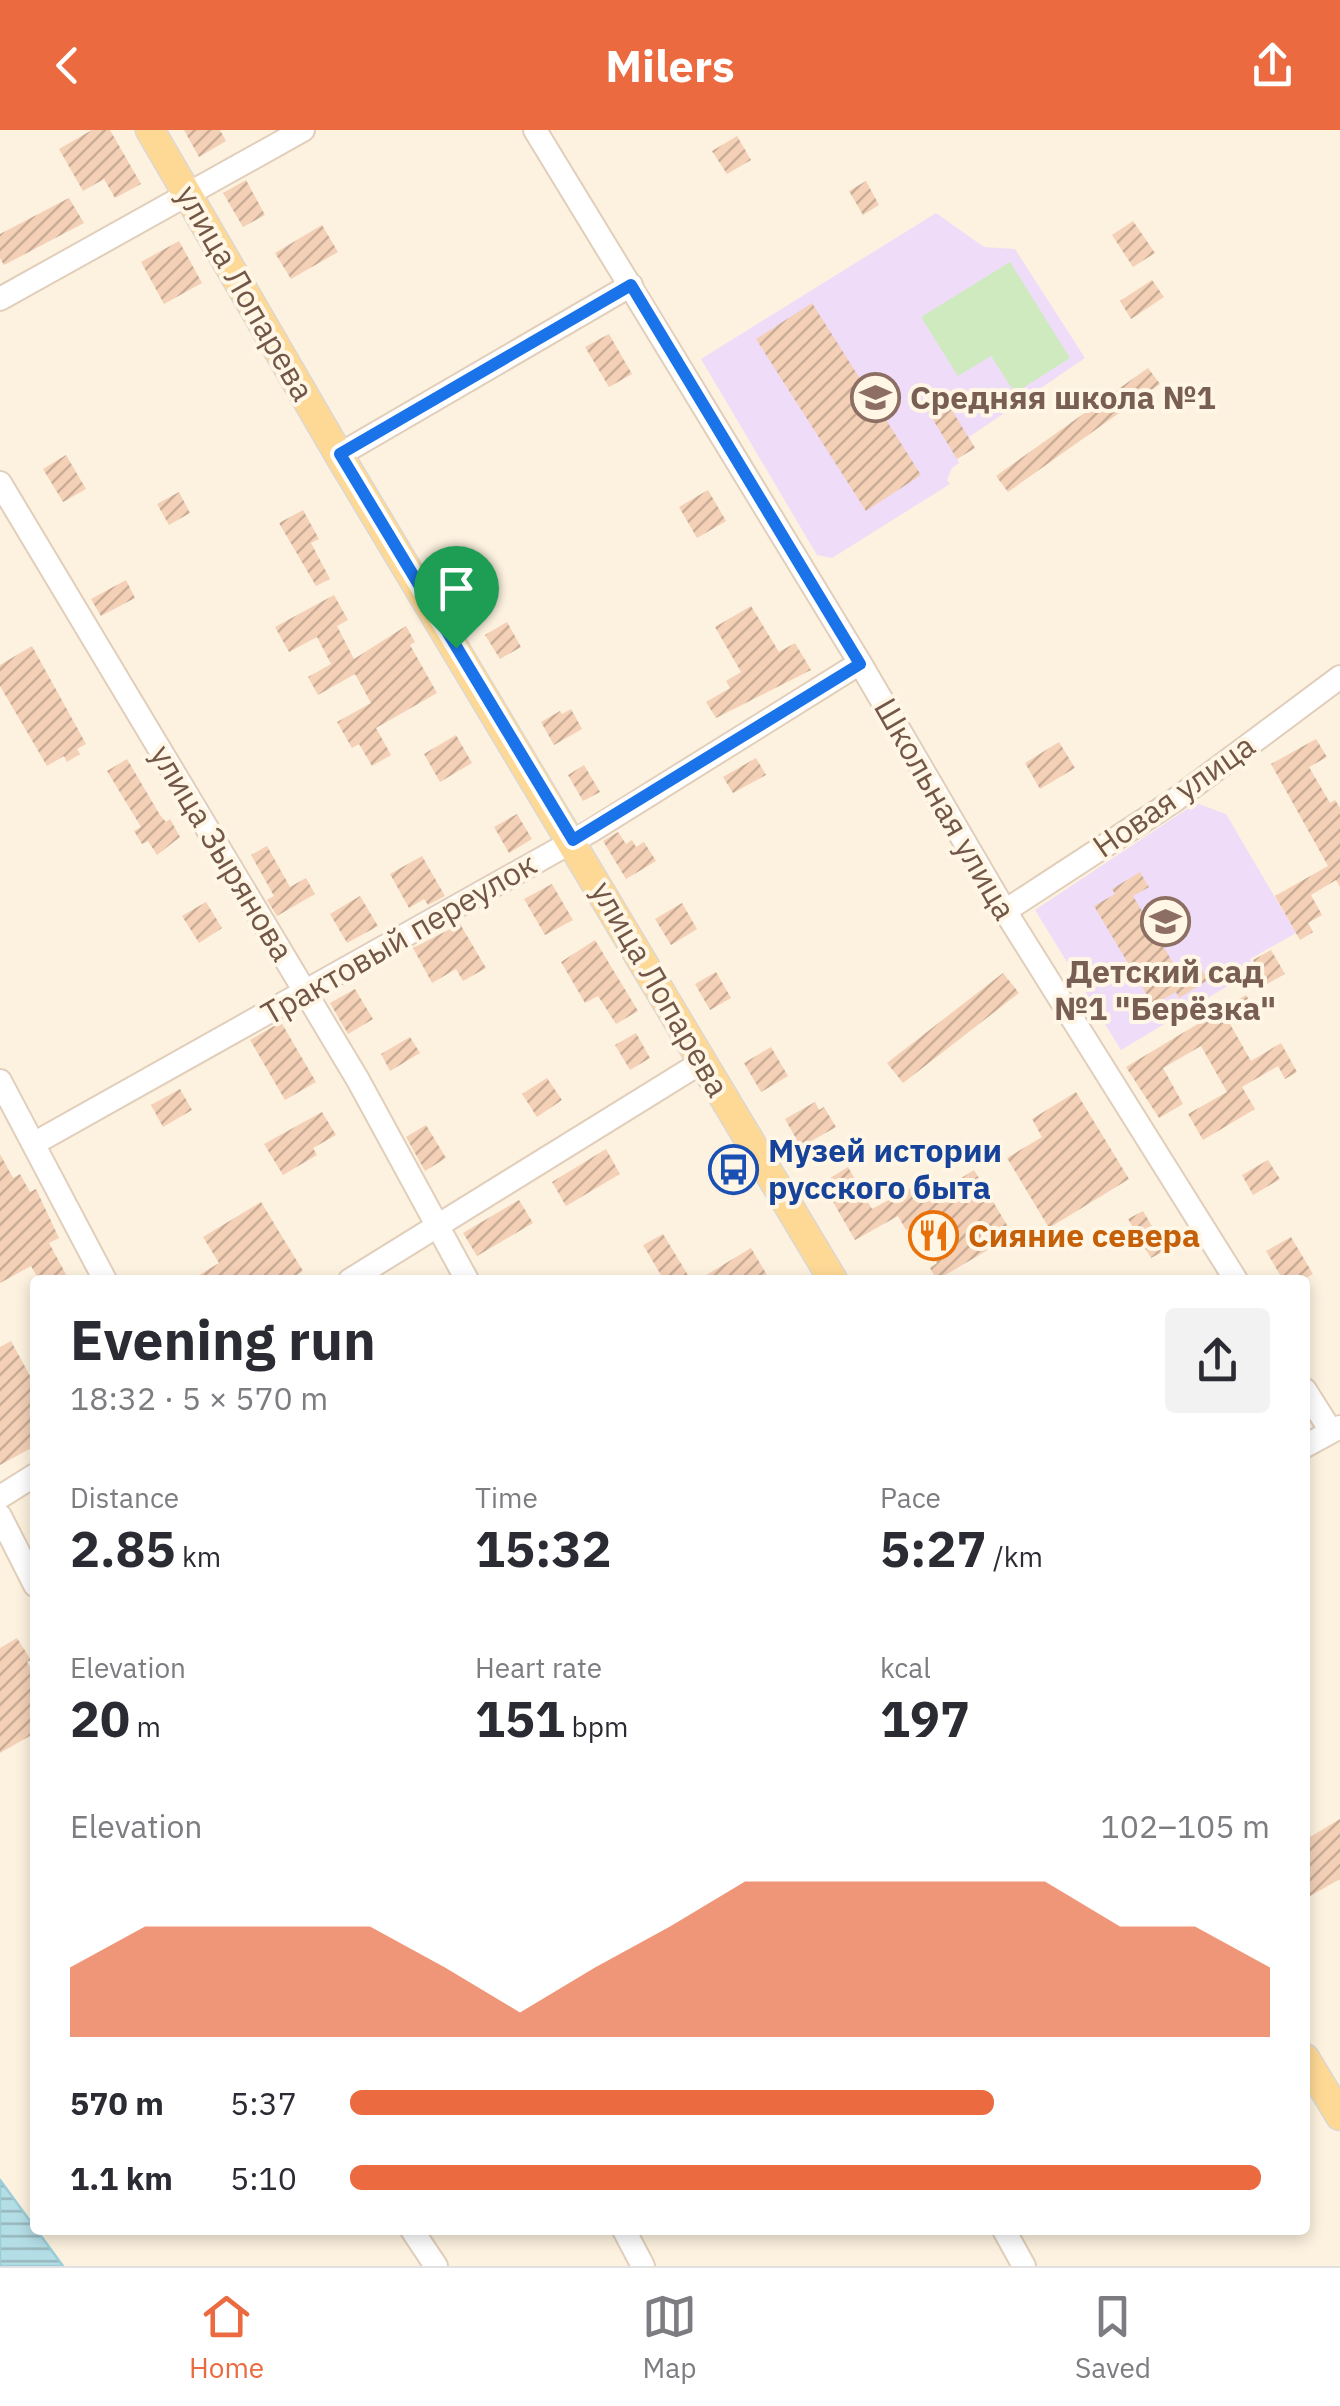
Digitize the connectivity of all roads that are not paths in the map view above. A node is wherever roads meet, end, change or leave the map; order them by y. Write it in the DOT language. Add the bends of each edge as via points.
graph roads {
  1 [pos="150,130"];
  2 [pos="303,130"];
  3 [pos="535,130"];
  4 [pos="188,193"];
  5 [pos="631,285"];
  6 [pos="0,299"];
  7 [pos="340,454"];
  8 [pos="0,483"];
  9 [pos="860,664"];
  10 [pos="1340,677"];
  11 [pos="573,840"];
  12 [pos="1005,911"];
  13 [pos="306,993"];
  14 [pos="702,1062"];
  15 [pos="0,1081"];
  16 [pos="8,1113"];
  17 [pos="34,1143"];
  18 [pos="436,1225"];
  19 [pos="102,1275"];
  20 [pos="358,1275"];
  21 [pos="464,1275"];
  22 [pos="830,1275"];
  23 [pos="1233,1275"];
  24 [pos="1310,1396"];
  25 [pos="1335,1429"];
  26 [pos="1310,1443"];
  27 [pos="30,1479"];
  28 [pos="0,1496"];
  29 [pos="0,1516"];
  30 [pos="30,1575"];
  31 [pos="1310,2066"];
  32 [pos="1340,2116"];
  33 [pos="415,2235"];
  34 [pos="627,2235"];
  35 [pos="1007,2235"];
  36 [pos="436,2266"];
  37 [pos="643,2266"];
  38 [pos="1024,2266"];
  1 -- 4 [label="main road, улица Лопарева"];
  2 -- 4 [label="street"];
  3 -- 5 [label="street, Школьная улица"];
  4 -- 6 [label="street"];
  4 -- 7 [label="main road, улица Лопарева"];
  5 -- 7 [label="street"];
  5 -- 9 [label="street, Школьная улица"];
  7 -- 11 [label="main road, улица Лопарева"];
  8 -- 13 [label="street, улица Зырянова"];
  9 -- 11 [label="street, Трактовый переулок"];
  9 -- 12 [label="street, Школьная улица"];
  10 -- 12 [label="street, Новая улица" via="1176,800"];
  11 -- 13 [label="street, Трактовый переулок"];
  11 -- 14 [label="main road, улица Лопарева"];
  12 -- 23 [label="street, Школьная улица"];
  13 -- 17 [label="street, Трактовый переулок"];
  13 -- 18 [label="street, улица Зырянова"];
  14 -- 18 [label="street"];
  14 -- 22 [label="main road, улица Лопарева"];
  15 -- 16 [label="street"];
  16 -- 17 [label="street"];
  17 -- 19 [label="street"];
  18 -- 20 [label="street"];
  18 -- 21 [label="street, улица Зырянова"];
  24 -- 25 [label="street"];
  25 -- 26 [label="street"];
  27 -- 28 [label="street"];
  29 -- 30 [label="street"];
  31 -- 32 [label="main road"];
  33 -- 36 [label="street"];
  34 -- 37 [label="street"];
  35 -- 38 [label="street"];
}
